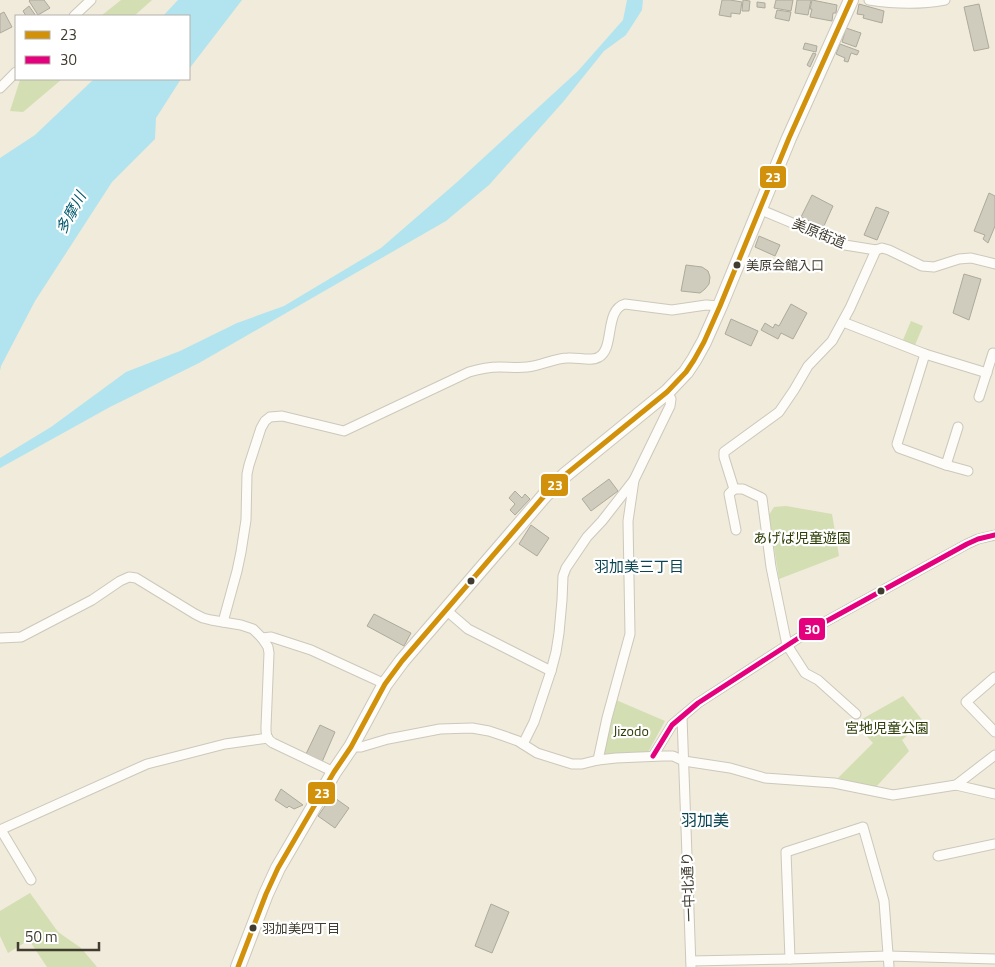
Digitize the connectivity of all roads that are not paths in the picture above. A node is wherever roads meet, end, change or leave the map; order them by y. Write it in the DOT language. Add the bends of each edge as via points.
graph roads {
  1 [pos="91,0"];
  2 [pos="851,0"];
  3 [pos="869,0"];
  4 [pos="945,0"];
  5 [pos="75,15"];
  6 [pos="15,73"];
  7 [pos="0,88"];
  8 [pos="759,209"];
  9 [pos="876,250"];
  10 [pos="995,264"];
  11 [pos="720,306"];
  12 [pos="843,322"];
  13 [pos="993,353"];
  14 [pos="924,354"];
  15 [pos="987,373"];
  16 [pos="667,392"];
  17 [pos="979,396"];
  18 [pos="958,427"];
  19 [pos="946,465"];
  20 [pos="968,471"];
  21 [pos="634,480"];
  22 [pos="734,489"];
  23 [pos="736,530"];
  24 [pos="995,535"];
  25 [pos="446,610"];
  26 [pos="223,622"];
  27 [pos="0,638"];
  28 [pos="262,638"];
  29 [pos="787,645"];
  30 [pos="551,671"];
  31 [pos="995,677"];
  32 [pos="385,684"];
  33 [pos="856,714"];
  34 [pos="682,717"];
  35 [pos="995,732"];
  36 [pos="268,738"];
  37 [pos="523,744"];
  38 [pos="351,747"];
  39 [pos="995,755"];
  40 [pos="653,756"];
  41 [pos="598,760"];
  42 [pos="684,761"];
  43 [pos="334,772"];
  44 [pos="956,785"];
  45 [pos="995,794"];
  46 [pos="1,830"];
  47 [pos="995,844"];
  48 [pos="938,856"];
  49 [pos="31,880"];
  50 [pos="888,956"];
  51 [pos="790,959"];
  52 [pos="995,959"];
  53 [pos="691,964"];
  54 [pos="238,967"];
  55 [pos="889,967"];
  1 -- 5 [label="street"];
  2 -- 8 [label="main road"];
  3 -- 4 [label="street" via="905,4"];
  6 -- 7 [label="street"];
  8 -- 9 [label="street, 美原街道" via="845,245"];
  8 -- 11 [label="main road"];
  9 -- 10 [label="street, 美原街道" via="882,248 928,267 971,258"];
  9 -- 12 [label="street"];
  11 -- 16 [label="main road" via="694,360"];
  11 -- 26 [label="street" via="672,310 621,305 613,317 605,350 598,358 568,358 535,366 483,368 469,372 344,431 270,416 262,424 247,474 246,520 241,552"];
  12 -- 14 [label="street"];
  12 -- 22 [label="street" via="832,341 808,366 780,412 724,452"];
  13 -- 15 [label="street"];
  14 -- 15 [label="street"];
  14 -- 19 [label="street" via="897,444 899,448"];
  15 -- 17 [label="street"];
  16 -- 21 [label="street" via="670,406"];
  16 -- 25 [label="main road" via="558,481"];
  18 -- 19 [label="street"];
  19 -- 20 [label="street"];
  21 -- 30 [label="street" via="566,568 560,632"];
  21 -- 41 [label="street" via="628,521 630,634"];
  22 -- 23 [label="street" via="729,494"];
  22 -- 29 [label="street" via="743,489 762,498 771,567"];
  24 -- 29 [label="street" via="960,548"];
  25 -- 30 [label="street" via="468,629"];
  25 -- 32 [label="main road"];
  26 -- 27 [label="street" via="196,614 132,577 120,580 92,600 21,637"];
  26 -- 28 [label="street" via="248,627"];
  28 -- 32 [label="street" via="271,637 311,650"];
  28 -- 36 [label="street" via="269,653"];
  29 -- 33 [label="street" via="805,673 818,680"];
  29 -- 34 [label="street"];
  30 -- 37 [label="street"];
  31 -- 35 [label="street" via="966,702"];
  32 -- 38 [label="main road"];
  34 -- 40 [label="street" via="672,725"];
  34 -- 42 [label="street, 一中北通り"];
  36 -- 43 [label="street"];
  36 -- 46 [label="street" via="225,744 147,764"];
  37 -- 38 [label="street" via="489,731 463,728 425,731"];
  37 -- 41 [label="street" via="542,755 572,764"];
  38 -- 43 [label="main road"];
  39 -- 44 [label="street"];
  40 -- 41 [label="street"];
  40 -- 42 [label="street" via="674,756"];
  42 -- 44 [label="street" via="730,768 765,778 834,784 893,795"];
  42 -- 53 [label="street, 一中北通り"];
  43 -- 54 [label="main road" via="278,868"];
  44 -- 45 [label="street"];
  46 -- 49 [label="street"];
  47 -- 48 [label="street"];
  50 -- 51 [label="street"];
  50 -- 51 [label="street" via="884,900 863,827 786,852"];
  50 -- 52 [label="street"];
  50 -- 55 [label="street"];
  51 -- 53 [label="street"];
}
